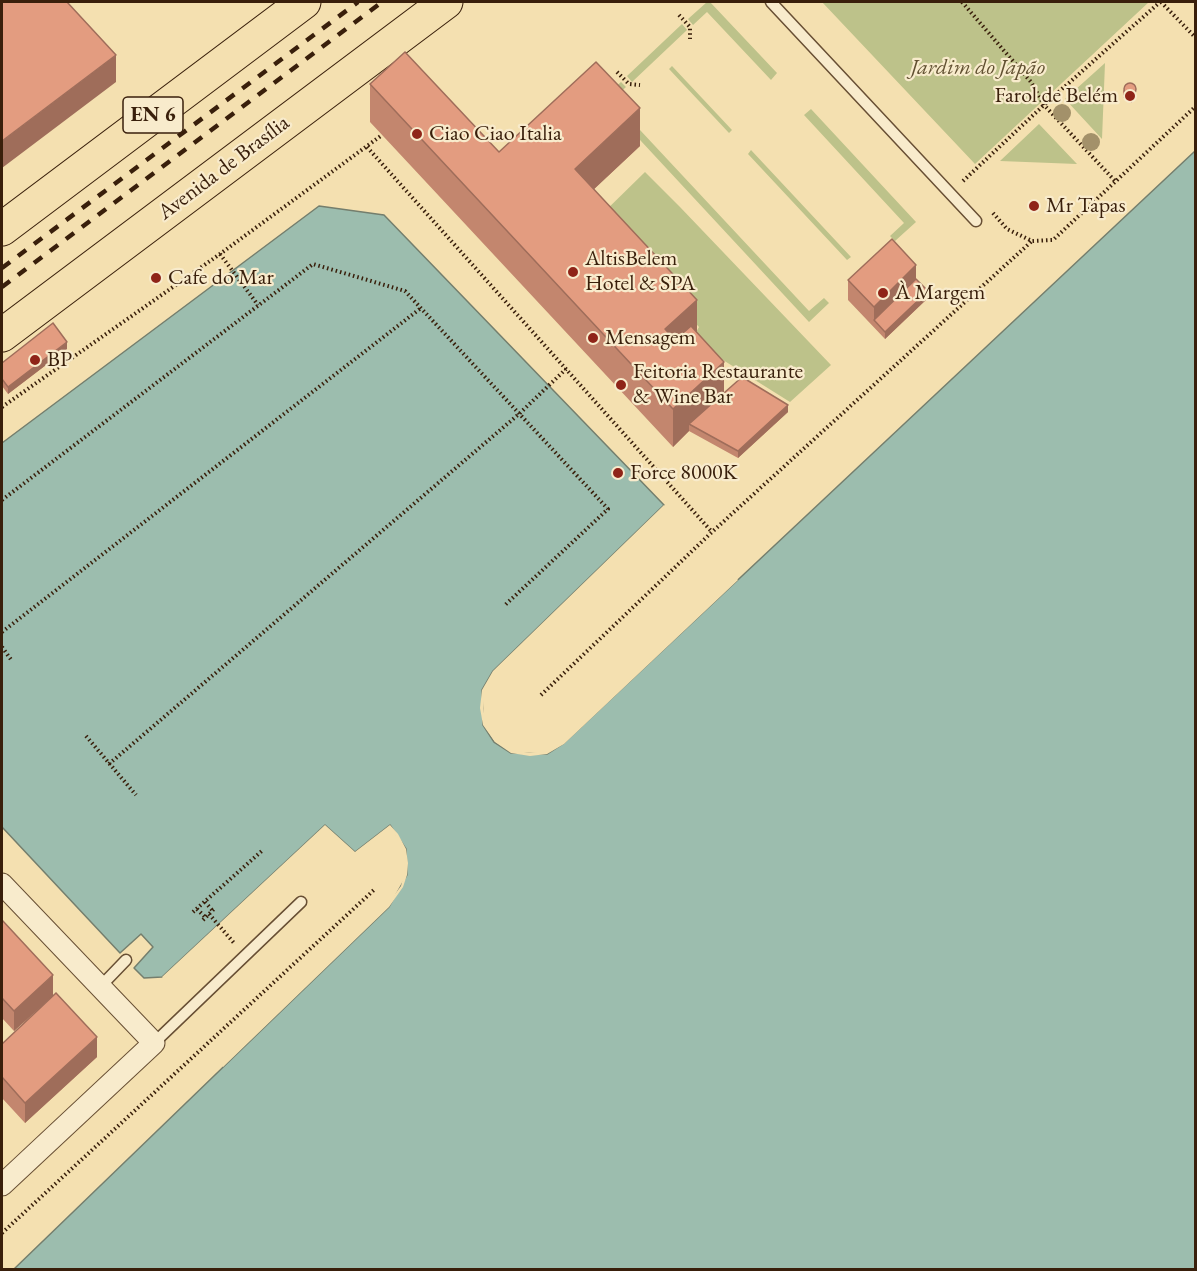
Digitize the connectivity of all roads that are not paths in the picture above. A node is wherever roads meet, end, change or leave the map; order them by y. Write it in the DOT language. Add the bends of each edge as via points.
graph roads {
  1 [pos="304,2"];
  2 [pos="446,2"];
  3 [pos="771,2"];
  4 [pos="976,220"];
  5 [pos="2,229"];
  6 [pos="2,335"];
  7 [pos="2,884"];
  8 [pos="301,902"];
  9 [pos="126,960"];
  10 [pos="100,987"];
  11 [pos="154,1043"];
  12 [pos="2,1185"];
  1 -- 5 [label="main road, EN 6"];
  2 -- 6 [label="main road, Avenida de Brasília"];
  3 -- 4 [label="lane"];
  7 -- 10 [label="street"];
  8 -- 11 [label="lane"];
  9 -- 10 [label="lane"];
  10 -- 11 [label="street"];
  11 -- 12 [label="street"];
}
